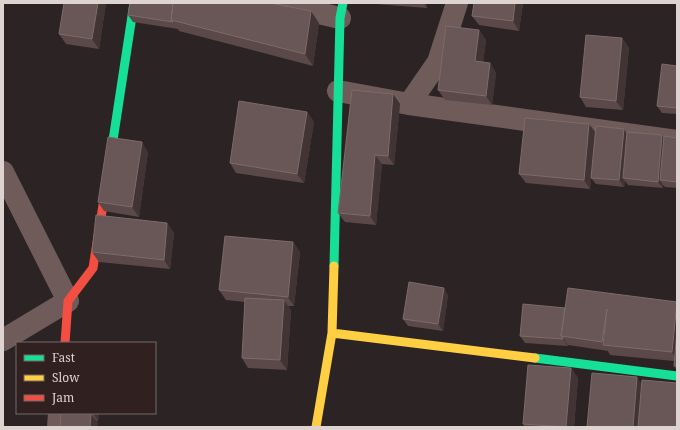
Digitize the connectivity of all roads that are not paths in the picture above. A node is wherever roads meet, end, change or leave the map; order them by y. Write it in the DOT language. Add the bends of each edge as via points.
graph roads {
  1 [pos="134,3"];
  2 [pos="276,3"];
  3 [pos="457,3"];
  4 [pos="341,11"];
  5 [pos="338,91"];
  6 [pos="409,104"];
  7 [pos="677,141"];
  8 [pos="3,172"];
  9 [pos="68,301"];
  10 [pos="332,333"];
  11 [pos="3,340"];
  12 [pos="65,342"];
  13 [pos="677,376"];
  14 [pos="59,414"];
  15 [pos="58,427"];
  16 [pos="316,427"];
  1 -- 9 [label="street" via="93,268"];
  2 -- 4 [label="street"];
  3 -- 6 [label="street" via="438,62"];
  4 -- 5 [label="street"];
  5 -- 6 [label="street"];
  5 -- 10 [label="street"];
  6 -- 7 [label="street"];
  8 -- 9 [label="street"];
  9 -- 11 [label="street"];
  9 -- 12 [label="street"];
  10 -- 13 [label="street"];
  10 -- 16 [label="street"];
  14 -- 15 [label="street"];
}
